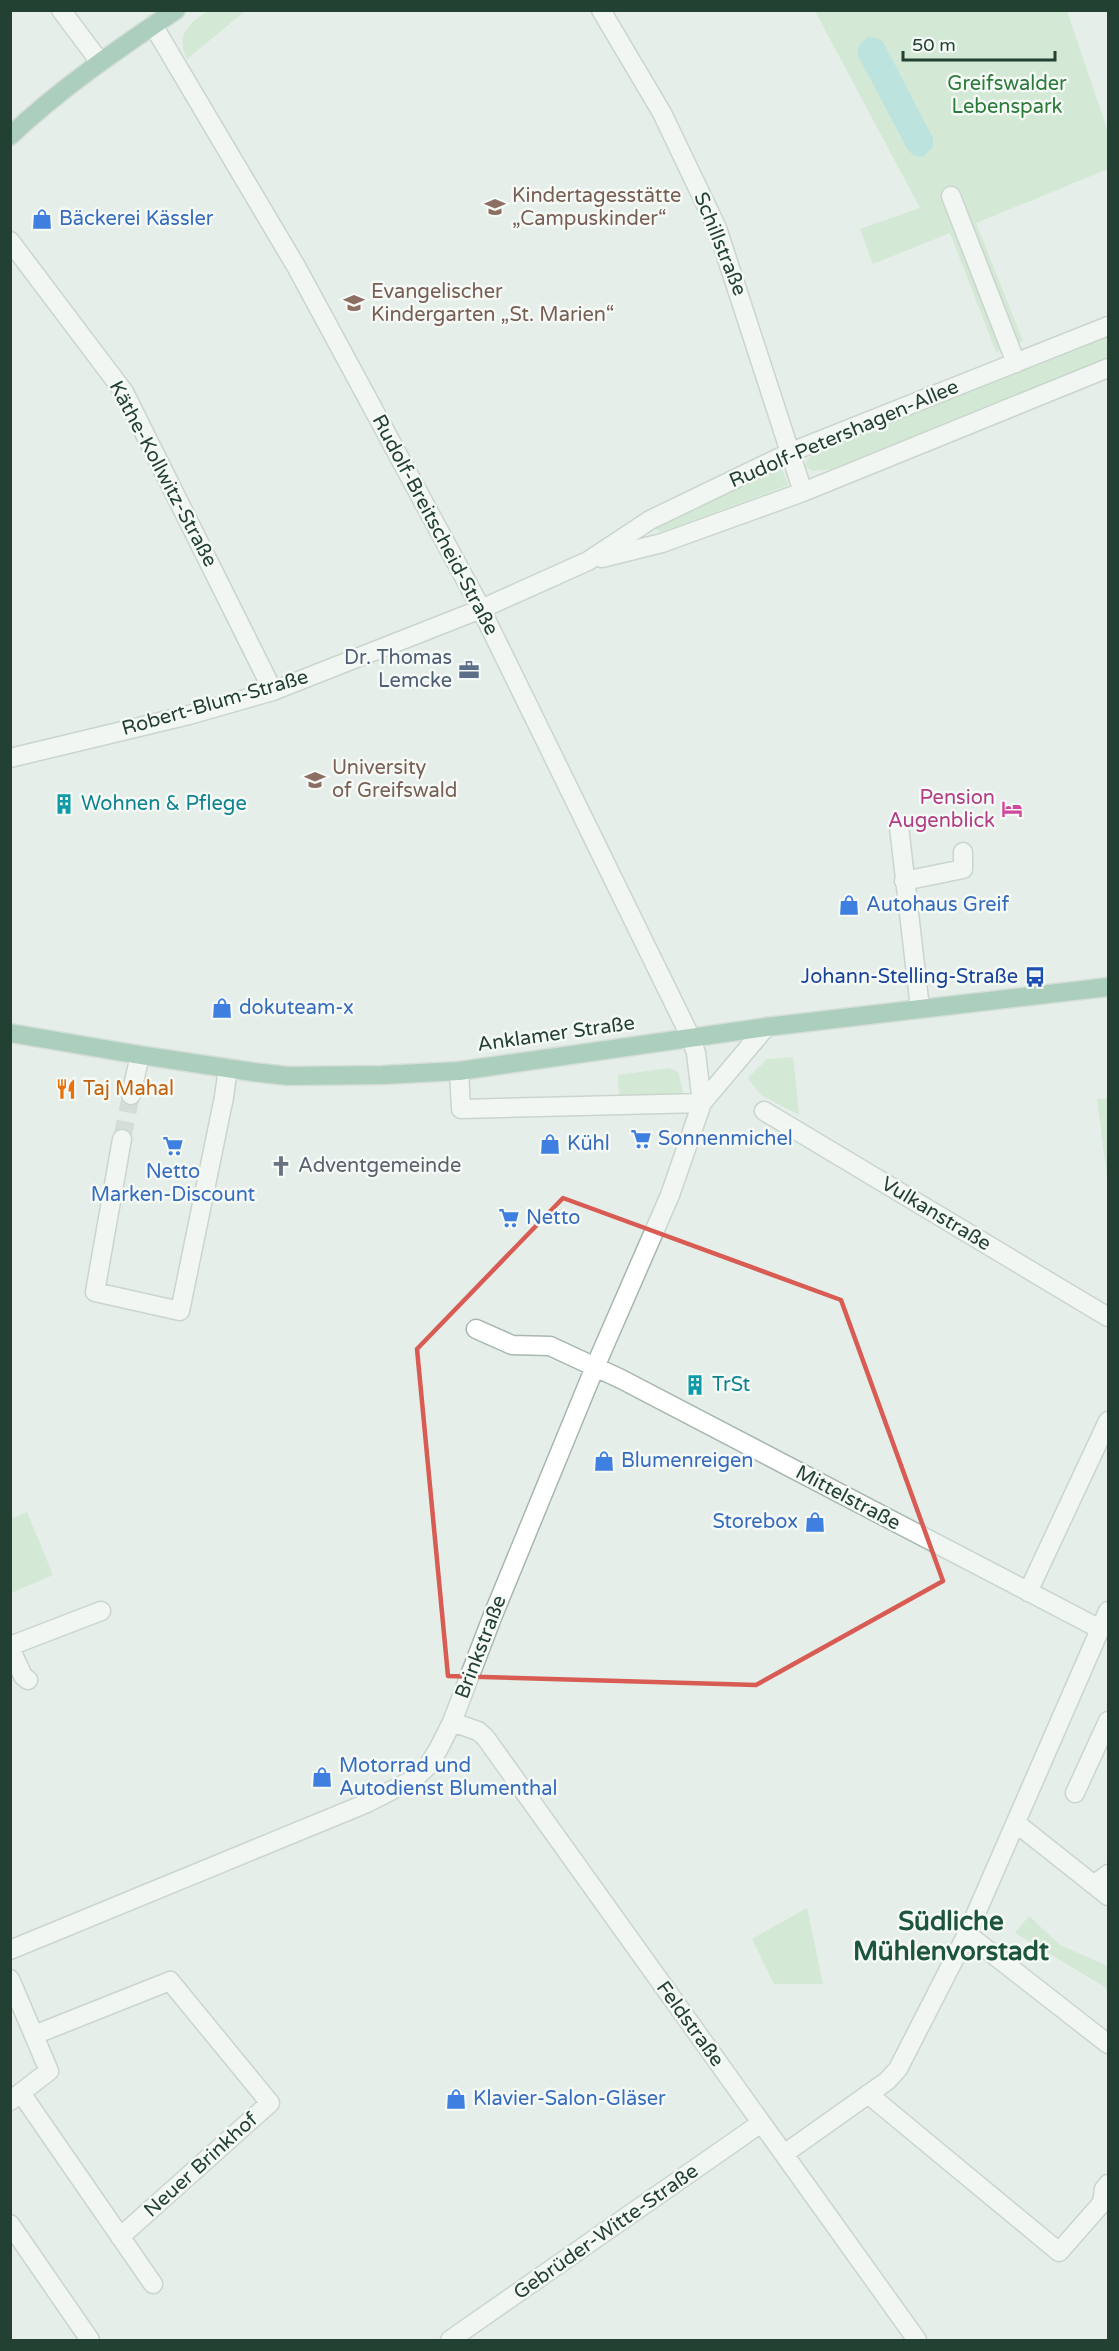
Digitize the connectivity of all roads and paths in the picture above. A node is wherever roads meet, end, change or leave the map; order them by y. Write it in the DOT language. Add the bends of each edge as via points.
graph roads {
  1 [pos="61,10"];
  2 [pos="176,10"];
  3 [pos="601,10"];
  4 [pos="153,25"];
  5 [pos="100,62"];
  6 [pos="10,136"];
  7 [pos="951,196"];
  8 [pos="10,241"];
  9 [pos="1108,326"];
  10 [pos="1016,363"];
  11 [pos="1108,368"];
  12 [pos="791,452"];
  13 [pos="803,492"];
  14 [pos="588,561"];
  15 [pos="481,609"];
  16 [pos="273,691"];
  17 [pos="10,758"];
  18 [pos="898,827"];
  19 [pos="963,852"];
  20 [pos="904,881"];
  21 [pos="1108,987"];
  22 [pos="920,1008"];
  23 [pos="766,1027"];
  24 [pos="10,1033"];
  25 [pos="691,1038"];
  26 [pos="140,1056"];
  27 [pos="228,1068"];
  28 [pos="459,1071"];
  29 [pos="131,1095"];
  30 [pos="702,1103"];
  31 [pos="764,1112"];
  32 [pos="122,1139"];
  33 [pos="1108,1317"];
  34 [pos="476,1329"];
  35 [pos="596,1367"];
  36 [pos="1108,1421"];
  37 [pos="1028,1592"];
  38 [pos="101,1611"];
  39 [pos="1108,1611"];
  40 [pos="1101,1643"];
  41 [pos="10,1647"];
  42 [pos="28,1680"];
  43 [pos="1108,1721"];
  44 [pos="452,1722"];
  45 [pos="1075,1793"];
  46 [pos="1016,1823"];
  47 [pos="1101,1879"];
  48 [pos="1108,1896"];
  49 [pos="967,1934"];
  50 [pos="12,1946"];
  51 [pos="10,1979"];
  52 [pos="34,2035"];
  53 [pos="1108,2044"];
  54 [pos="868,2094"];
  55 [pos="16,2097"];
  56 [pos="761,2123"];
  57 [pos="784,2154"];
  58 [pos="1108,2184"];
  59 [pos="10,2224"];
  60 [pos="120,2237"];
  61 [pos="153,2284"];
  62 [pos="90,2340"];
  63 [pos="450,2340"];
  64 [pos="917,2340"];
  1 -- 5 [label="street"];
  2 -- 4 [label="main road"];
  3 -- 12 [label="street, Schillstraße" via="663,113 717,228"];
  4 -- 5 [label="main road"];
  4 -- 15 [label="street, Rudolf-Breitscheid-Straße" via="297,268"];
  5 -- 6 [label="main road"];
  7 -- 10 [label="street"];
  8 -- 16 [label="street, Käthe-Kollwitz-Straße" via="124,392"];
  9 -- 10 [label="street, Rudolf-Petershagen-Allee"];
  10 -- 12 [label="street, Rudolf-Petershagen-Allee"];
  11 -- 13 [label="street, Rudolf-Petershagen-Allee"];
  12 -- 13 [label="street, Schillstraße"];
  12 -- 14 [label="street, Rudolf-Petershagen-Allee" via="650,520"];
  13 -- 14 [label="street, Rudolf-Petershagen-Allee" via="663,543"];
  14 -- 15 [label="street, Rudolf-Petershagen-Allee"];
  15 -- 16 [label="street, Robert-Blum-Straße"];
  15 -- 25 [label="street, Rudolf-Breitscheid-Straße"];
  16 -- 17 [label="street, Robert-Blum-Straße"];
  18 -- 20 [label="street"];
  19 -- 20 [label="street" via="963,869"];
  20 -- 22 [label="street"];
  21 -- 22 [label="main road, Anklamer Straße"];
  22 -- 23 [label="main road, Anklamer Straße"];
  23 -- 25 [label="main road, Anklamer Straße"];
  23 -- 30 [label="street, Brinkstraße"];
  24 -- 26 [label="main road, Anklamer Straße"];
  25 -- 28 [label="main road, Anklamer Straße"];
  25 -- 30 [label="street, Brinkstraße"];
  26 -- 27 [label="main road, Anklamer Straße"];
  26 -- 29 [label="street"];
  27 -- 28 [label="main road, Anklamer Straße" via="288,1076"];
  27 -- 32 [label="street" via="180,1311 95,1292"];
  28 -- 30 [label="street" via="461,1109"];
  30 -- 35 [label="street, Brinkstraße" via="670,1195"];
  31 -- 33 [label="street, Vulkanstraße"];
  34 -- 35 [label="street, Mittelstraße" via="512,1345 550,1346"];
  35 -- 37 [label="street, Mittelstraße"];
  35 -- 44 [label="street, Brinkstraße"];
  36 -- 37 [label="street"];
  37 -- 40 [label="street, Mittelstraße"];
  38 -- 41 [label="street"];
  39 -- 40 [label="street"];
  40 -- 46 [label="street"];
  41 -- 42 [label="street"];
  43 -- 45 [label="street"];
  44 -- 50 [label="street, Brinkstraße" via="428,1766 392,1792"];
  44 -- 56 [label="street, Feldstraße" via="485,1737"];
  46 -- 47 [label="street"];
  46 -- 49 [label="street"];
  47 -- 48 [label="street"];
  49 -- 53 [label="street"];
  49 -- 54 [label="street" via="898,2069"];
  51 -- 52 [label="street"];
  52 -- 55 [label="street" via="49,2071"];
  52 -- 60 [label="street, Neuer Brinkhof" via="170,1981 270,2103"];
  54 -- 57 [label="street"];
  54 -- 58 [label="street" via="1059,2252 1102,2204"];
  55 -- 60 [label="street"];
  56 -- 57 [label="street, Feldstraße"];
  56 -- 63 [label="street, Gebrüder-Witte-Straße"];
  57 -- 64 [label="street, Feldstraße"];
  59 -- 62 [label="street"];
  60 -- 61 [label="street"];
}
